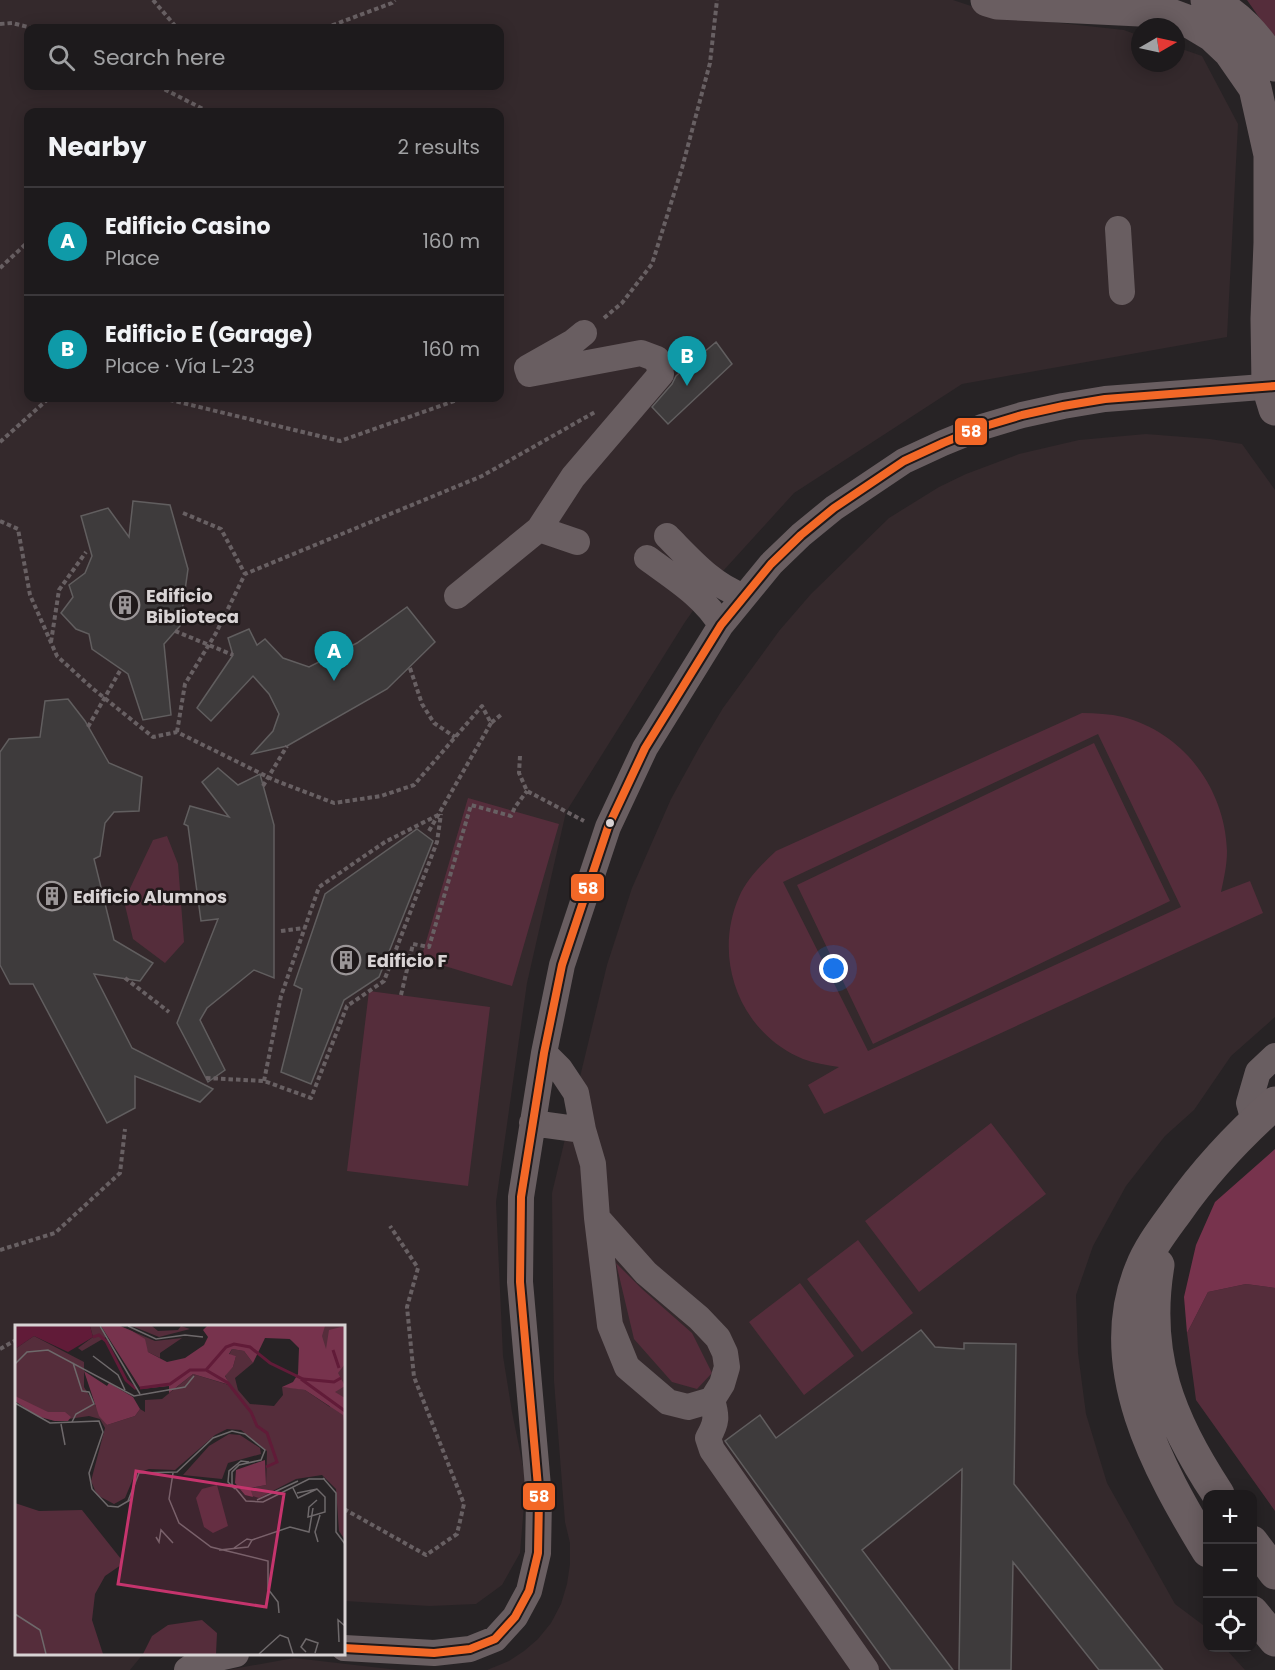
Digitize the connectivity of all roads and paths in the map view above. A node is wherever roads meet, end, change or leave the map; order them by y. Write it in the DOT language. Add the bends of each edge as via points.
graph roads {
  1 [pos="153,0"];
  2 [pos="395,0"];
  3 [pos="717,0"];
  4 [pos="987,0"];
  5 [pos="1207,0"];
  6 [pos="0,24"];
  7 [pos="174,24"];
  8 [pos="336,24"];
  9 [pos="24,26"];
  10 [pos="1275,65"];
  11 [pos="166,90"];
  12 [pos="201,108"];
  13 [pos="1118,229"];
  14 [pos="24,246"];
  15 [pos="0,268"];
  16 [pos="1122,292"];
  17 [pos="584,333"];
  18 [pos="1273,391"];
  19 [pos="45,402"];
  20 [pos="179,402"];
  21 [pos="452,402"];
  22 [pos="599,409"];
  23 [pos="0,442"];
  24 [pos="183,513"];
  25 [pos="0,521"];
  26 [pos="538,529"];
  27 [pos="667,536"];
  28 [pos="578,542"];
  29 [pos="86,552"];
  30 [pos="647,558"];
  31 [pos="245,574"];
  32 [pos="457,596"];
  33 [pos="744,596"];
  34 [pos="722,625"];
  35 [pos="175,631"];
  36 [pos="51,643"];
  37 [pos="233,656"];
  38 [pos="410,668"];
  39 [pos="121,669"];
  40 [pos="502,714"];
  41 [pos="491,723"];
  42 [pos="88,727"];
  43 [pos="177,732"];
  44 [pos="455,737"];
  45 [pos="287,746"];
  46 [pos="520,756"];
  47 [pos="262,786"];
  48 [pos="527,791"];
  49 [pos="441,814"];
  50 [pos="429,831"];
  51 [pos="606,833"];
  52 [pos="304,928"];
  53 [pos="281,931"];
  54 [pos="125,978"];
  55 [pos="400,995"];
  56 [pos="169,1012"];
  57 [pos="543,1053"];
  58 [pos="1275,1056"];
  59 [pos="206,1078"];
  60 [pos="264,1081"];
  61 [pos="1265,1112"];
  62 [pos="532,1123"];
  63 [pos="125,1129"];
  64 [pos="583,1130"];
  65 [pos="597,1218"];
  66 [pos="1167,1224"];
  67 [pos="390,1226"];
  68 [pos="0,1250"];
  69 [pos="15,1342"];
  70 [pos="0,1349"];
  71 [pos="712,1400"];
  72 [pos="1216,1490"];
  73 [pos="345,1510"];
  74 [pos="1204,1544"];
  75 [pos="1253,1544"];
  76 [pos="1275,1573"];
  77 [pos="1257,1618"];
  78 [pos="1275,1640"];
  79 [pos="345,1648"];
  80 [pos="228,1655"];
  81 [pos="187,1670"];
  82 [pos="866,1670"];
  1 -- 7 [label="path"];
  2 -- 8 [label="path"];
  3 -- 17 [label="path" via="710,63 652,264 622,303"];
  4 -- 18 [label="main road" via="1160,11 1192,23 1230,52 1255,88 1270,155 1267,319"];
  5 -- 10 [label="main road" via="1227,9 1256,36"];
  6 -- 9 [label="path"];
  11 -- 12 [label="path"];
  13 -- 16 [label="street"];
  14 -- 15 [label="path"];
  17 -- 26 [label="street" via="527,368 529,374 641,353 657,359 661,374 573,477"];
  18 -- 33 [label="street" via="1105,399 982,427 904,462 834,508 771,564"];
  19 -- 23 [label="path"];
  20 -- 21 [label="path" via="340,441"];
  22 -- 31 [label="path" via="482,476"];
  24 -- 31 [label="path" via="221,529"];
  25 -- 36 [label="path" via="18,529 30,595"];
  26 -- 28 [label="street"];
  26 -- 32 [label="street"];
  27 -- 33 [label="street" via="727,591"];
  29 -- 36 [label="path" via="59,590"];
  30 -- 34 [label="street" via="698,596"];
  31 -- 43 [label="path" via="185,684"];
  33 -- 34 [label="street"];
  34 -- 51 [label="street" via="645,748"];
  35 -- 37 [label="path, bridge"];
  36 -- 43 [label="path" via="57,656 153,737"];
  38 -- 44 [label="path" via="422,704 434,723"];
  39 -- 42 [label="path, bridge"];
  40 -- 41 [label="path"];
  41 -- 44 [label="path" via="482,706"];
  41 -- 49 [label="path"];
  43 -- 44 [label="path" via="274,780 334,803 381,796 414,785"];
  45 -- 47 [label="path, bridge"];
  46 -- 48 [label="path" via="519,772"];
  48 -- 51 [label="path"];
  48 -- 55 [label="path" via="511,816 471,805 429,947 413,944"];
  49 -- 50 [label="path"];
  49 -- 52 [label="path" via="385,842 319,887"];
  49 -- 60 [label="path" via="437,842 384,981 347,1006 311,1098"];
  51 -- 57 [label="street" via="562,965"];
  52 -- 53 [label="path"];
  52 -- 60 [label="path" via="281,996"];
  54 -- 56 [label="path"];
  57 -- 62 [label="street"];
  57 -- 64 [label="street" via="560,1069 576,1094"];
  58 -- 61 [label="street" via="1258,1072 1249,1103"];
  59 -- 60 [label="path"];
  61 -- 66 [label="main road" via="1189,1194"];
  62 -- 64 [label="street"];
  62 -- 79 [label="street" via="521,1197 520,1282 540,1498 538,1553 529,1591 515,1617 495,1639 471,1649 434,1653"];
  63 -- 68 [label="path" via="120,1173 55,1233"];
  64 -- 65 [label="street" via="593,1164"];
  65 -- 71 [label="street" via="646,1273 718,1338 727,1367"];
  65 -- 71 [label="street" via="610,1325 627,1367 668,1402 688,1407"];
  66 -- 72 [label="main road" via="1154,1301 1158,1359 1167,1400"];
  66 -- 74 [label="main road" via="1141,1269 1133,1293 1128,1319 1129,1365 1157,1461"];
  67 -- 73 [label="path" via="418,1268 407,1307 414,1377 464,1504 457,1534 426,1555"];
  69 -- 70 [label="path"];
  71 -- 82 [label="street" via="717,1415 708,1438 712,1450"];
  75 -- 76 [label="main road"];
  77 -- 78 [label="main road"];
  80 -- 81 [label="street" via="197,1663"];
}
